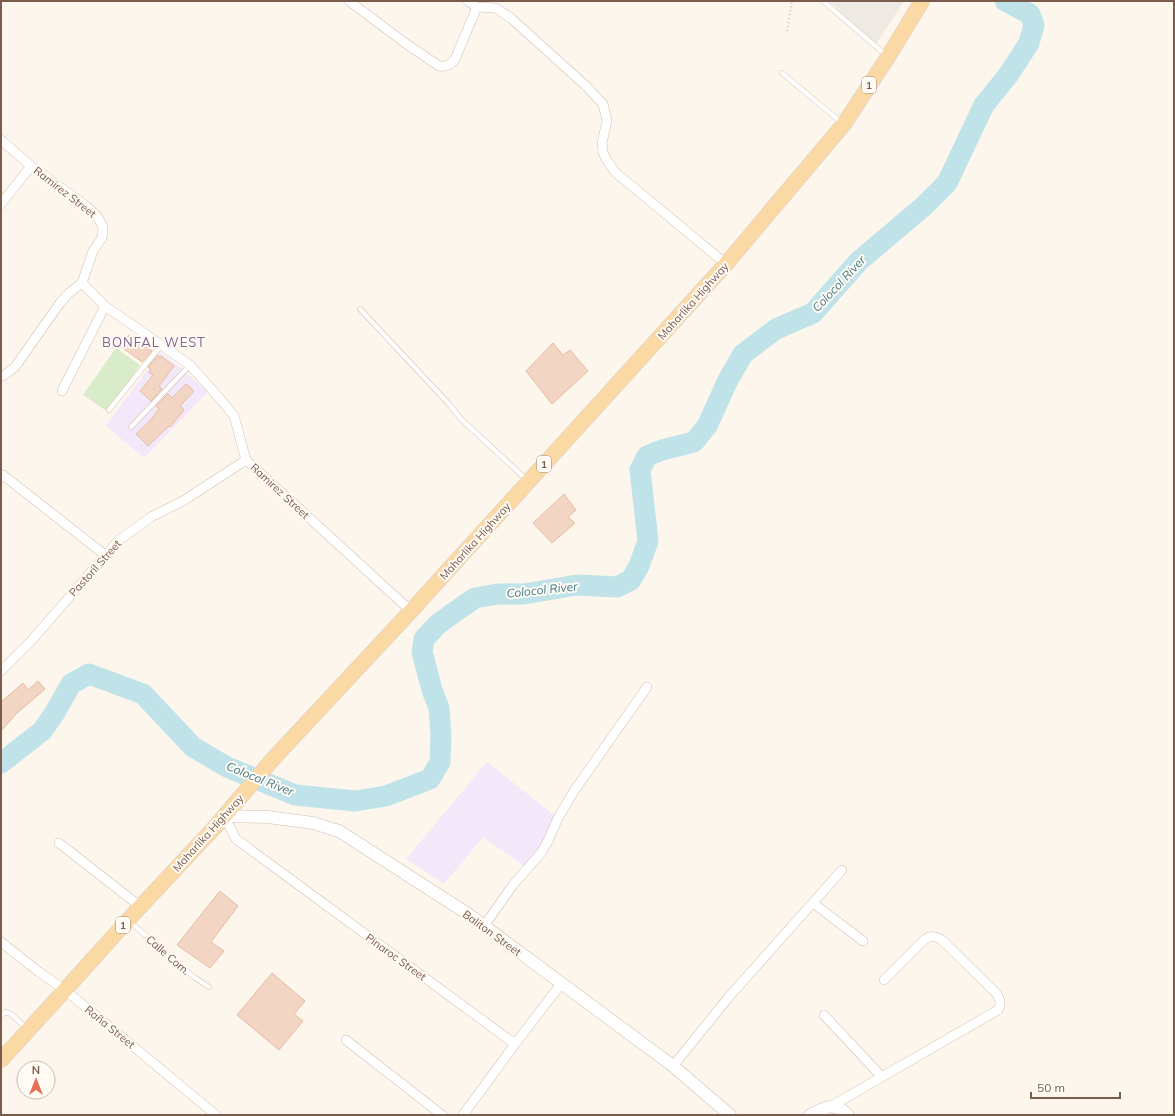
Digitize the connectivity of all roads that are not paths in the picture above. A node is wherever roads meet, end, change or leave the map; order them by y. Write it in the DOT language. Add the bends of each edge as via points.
graph roads {
  1 [pos="349,1"];
  2 [pos="468,1"];
  3 [pos="823,1"];
  4 [pos="918,3"];
  5 [pos="477,7"];
  6 [pos="888,57"];
  7 [pos="782,73"];
  8 [pos="844,124"];
  9 [pos="1,140"];
  10 [pos="31,166"];
  11 [pos="1,204"];
  12 [pos="726,264"];
  13 [pos="82,283"];
  14 [pos="106,306"];
  15 [pos="360,309"];
  16 [pos="162,344"];
  17 [pos="190,365"];
  18 [pos="1,375"];
  19 [pos="62,391"];
  20 [pos="109,410"];
  21 [pos="131,427"];
  22 [pos="246,460"];
  23 [pos="1,478"];
  24 [pos="529,482"];
  25 [pos="105,555"];
  26 [pos="411,611"];
  27 [pos="1,671"];
  28 [pos="647,687"];
  29 [pos="224,816"];
  30 [pos="59,843"];
  31 [pos="842,870"];
  32 [pos="813,903"];
  33 [pos="141,907"];
  34 [pos="128,920"];
  35 [pos="484,926"];
  36 [pos="863,941"];
  37 [pos="1,942"];
  38 [pos="884,980"];
  39 [pos="562,984"];
  40 [pos="209,988"];
  41 [pos="65,990"];
  42 [pos="1,1015"];
  43 [pos="824,1015"];
  44 [pos="28,1030"];
  45 [pos="346,1040"];
  46 [pos="515,1044"];
  47 [pos="1,1060"];
  48 [pos="673,1066"];
  49 [pos="882,1077"];
  50 [pos="833,1106"];
  51 [pos="206,1112"];
  52 [pos="216,1115"];
  53 [pos="442,1115"];
  54 [pos="463,1115"];
  55 [pos="730,1115"];
  56 [pos="810,1115"];
  57 [pos="848,1115"];
  1 -- 5 [label="street" via="405,43 439,66 445,67 455,59"];
  2 -- 5 [label="street"];
  3 -- 6 [label="lane"];
  4 -- 6 [label="main road, Maharlika Highway / 1"];
  5 -- 12 [label="street" via="496,8 512,19 604,104 607,121 602,143 603,152 615,172"];
  6 -- 8 [label="main road, Maharlika Highway / 1"];
  7 -- 8 [label="lane"];
  8 -- 12 [label="main road, Maharlika Highway / 1"];
  9 -- 10 [label="street, Ramirez Street"];
  10 -- 11 [label="street"];
  10 -- 13 [label="street, Ramirez Street" via="98,216 103,227 102,238 94,250"];
  12 -- 24 [label="main road, Maharlika Highway / 1"];
  13 -- 14 [label="street, Ramirez Street"];
  13 -- 18 [label="street" via="60,302 16,367"];
  14 -- 16 [label="street, Ramirez Street"];
  14 -- 19 [label="street"];
  15 -- 24 [label="lane" via="461,419"];
  16 -- 17 [label="street, Ramirez Street"];
  16 -- 20 [label="lane"];
  17 -- 21 [label="lane"];
  17 -- 22 [label="street, Ramirez Street" via="234,416"];
  22 -- 25 [label="street, Pastoril Street" via="183,501 151,517 119,540"];
  22 -- 26 [label="street, Ramirez Street"];
  23 -- 25 [label="street" via="3,475"];
  24 -- 26 [label="main road, Maharlika Highway / 1"];
  25 -- 27 [label="street, Pastoril Street" via="31,641"];
  26 -- 29 [label="main road, Maharlika Highway / 1" via="273,759"];
  28 -- 35 [label="street" via="574,791 542,853 513,885"];
  29 -- 33 [label="main road, Maharlika Highway / 1"];
  29 -- 35 [label="street, Baliton Street" via="268,817 313,823 339,831"];
  29 -- 46 [label="street, Pinaroc Street" via="236,839"];
  30 -- 33 [label="street"];
  31 -- 32 [label="street"];
  32 -- 36 [label="street"];
  32 -- 48 [label="street" via="728,998"];
  33 -- 34 [label="main road, Maharlika Highway / 1"];
  34 -- 40 [label="lane, Calle Com."];
  34 -- 41 [label="main road, Maharlika Highway / 1"];
  35 -- 39 [label="street, Baliton Street"];
  37 -- 41 [label="street, Raña Street"];
  38 -- 49 [label="street" via="924,940 934,936 942,940 998,994 1000,1006 998,1010"];
  39 -- 46 [label="street"];
  39 -- 48 [label="street, Baliton Street"];
  41 -- 44 [label="main road, Maharlika Highway / 1"];
  41 -- 51 [label="street, Raña Street"];
  42 -- 44 [label="lane" via="6,1012 11,1014"];
  43 -- 49 [label="street"];
  44 -- 47 [label="main road, Maharlika Highway / 1"];
  45 -- 53 [label="street"];
  46 -- 54 [label="street"];
  48 -- 55 [label="street, Baliton Street"];
  49 -- 50 [label="street"];
  50 -- 56 [label="street"];
  50 -- 57 [label="street"];
  51 -- 52 [label="street, Raña Street"];
}
